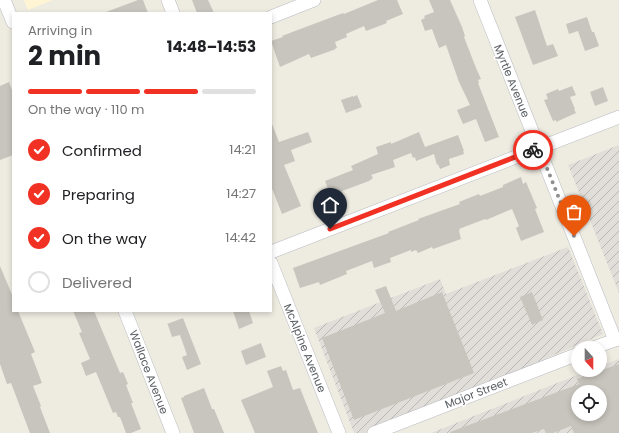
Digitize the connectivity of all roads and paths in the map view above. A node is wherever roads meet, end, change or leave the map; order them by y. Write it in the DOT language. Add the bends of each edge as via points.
graph roads {
  1 [pos="4,0"];
  2 [pos="168,0"];
  3 [pos="314,0"];
  4 [pos="480,0"];
  5 [pos="173,12"];
  6 [pos="272,17"];
  7 [pos="12,20"];
  8 [pos="619,117"];
  9 [pos="539,148"];
  10 [pos="272,252"];
  11 [pos="272,266"];
  12 [pos="125,312"];
  13 [pos="617,339"];
  14 [pos="607,343"];
  15 [pos="571,357"];
  16 [pos="173,433"];
  17 [pos="339,433"];
  18 [pos="374,433"];
  1 -- 7 [label="street"];
  2 -- 5 [label="street"];
  3 -- 6 [label="street"];
  4 -- 9 [label="street, Myrtle Avenue"];
  8 -- 9 [label="street"];
  9 -- 10 [label="street"];
  9 -- 13 [label="street, Myrtle Avenue"];
  11 -- 17 [label="street, McAlpine Avenue"];
  12 -- 16 [label="street, Wallace Avenue"];
  13 -- 14 [label="street"];
  15 -- 18 [label="street, Major Street"];
}
